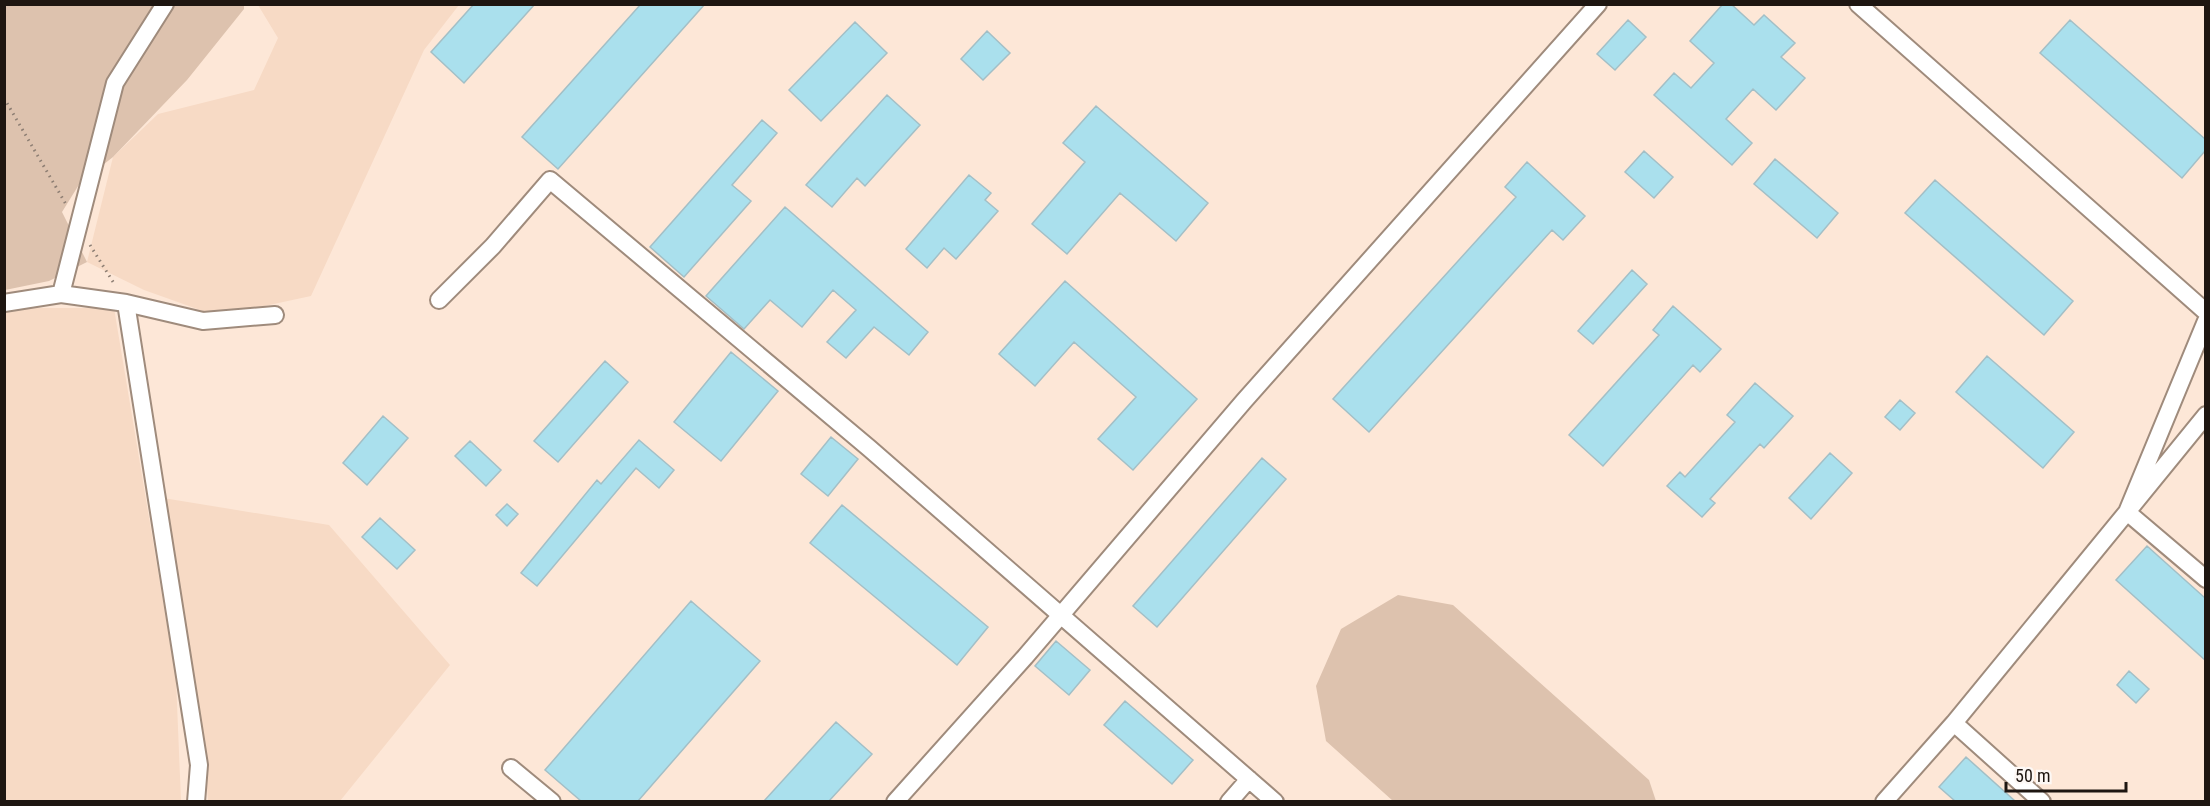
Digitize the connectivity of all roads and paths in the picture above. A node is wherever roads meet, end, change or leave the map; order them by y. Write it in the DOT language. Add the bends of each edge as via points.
graph roads {
  1 [pos="165,4"];
  2 [pos="1598,4"];
  3 [pos="1858,4"];
  4 [pos="4,98"];
  5 [pos="77,224"];
  6 [pos="61,294"];
  7 [pos="439,300"];
  8 [pos="4,303"];
  9 [pos="126,303"];
  10 [pos="2205,312"];
  11 [pos="275,315"];
  12 [pos="2205,321"];
  13 [pos="2205,415"];
  14 [pos="2127,512"];
  15 [pos="2205,579"];
  16 [pos="1060,615"];
  17 [pos="1954,723"];
  18 [pos="511,768"];
  19 [pos="1249,779"];
  20 [pos="196,801"];
  21 [pos="552,801"];
  22 [pos="895,801"];
  23 [pos="1229,801"];
  24 [pos="1275,801"];
  25 [pos="1884,801"];
  26 [pos="2042,801"];
  1 -- 5 [label="lane" via="115,83"];
  2 -- 16 [label="lane" via="1252,392"];
  3 -- 10 [label="lane"];
  4 -- 5 [label="path"];
  5 -- 6 [label="lane"];
  5 -- 9 [label="path"];
  6 -- 8 [label="lane"];
  6 -- 9 [label="lane"];
  7 -- 16 [label="lane" via="494,246 550,180 869,448"];
  9 -- 11 [label="lane" via="203,321"];
  9 -- 20 [label="lane" via="200,765"];
  12 -- 14 [label="lane"];
  13 -- 14 [label="lane"];
  14 -- 15 [label="lane"];
  14 -- 17 [label="lane"];
  16 -- 19 [label="lane"];
  16 -- 22 [label="lane"];
  17 -- 25 [label="lane"];
  17 -- 26 [label="lane"];
  18 -- 21 [label="lane"];
  19 -- 23 [label="lane"];
  19 -- 24 [label="lane"];
}
